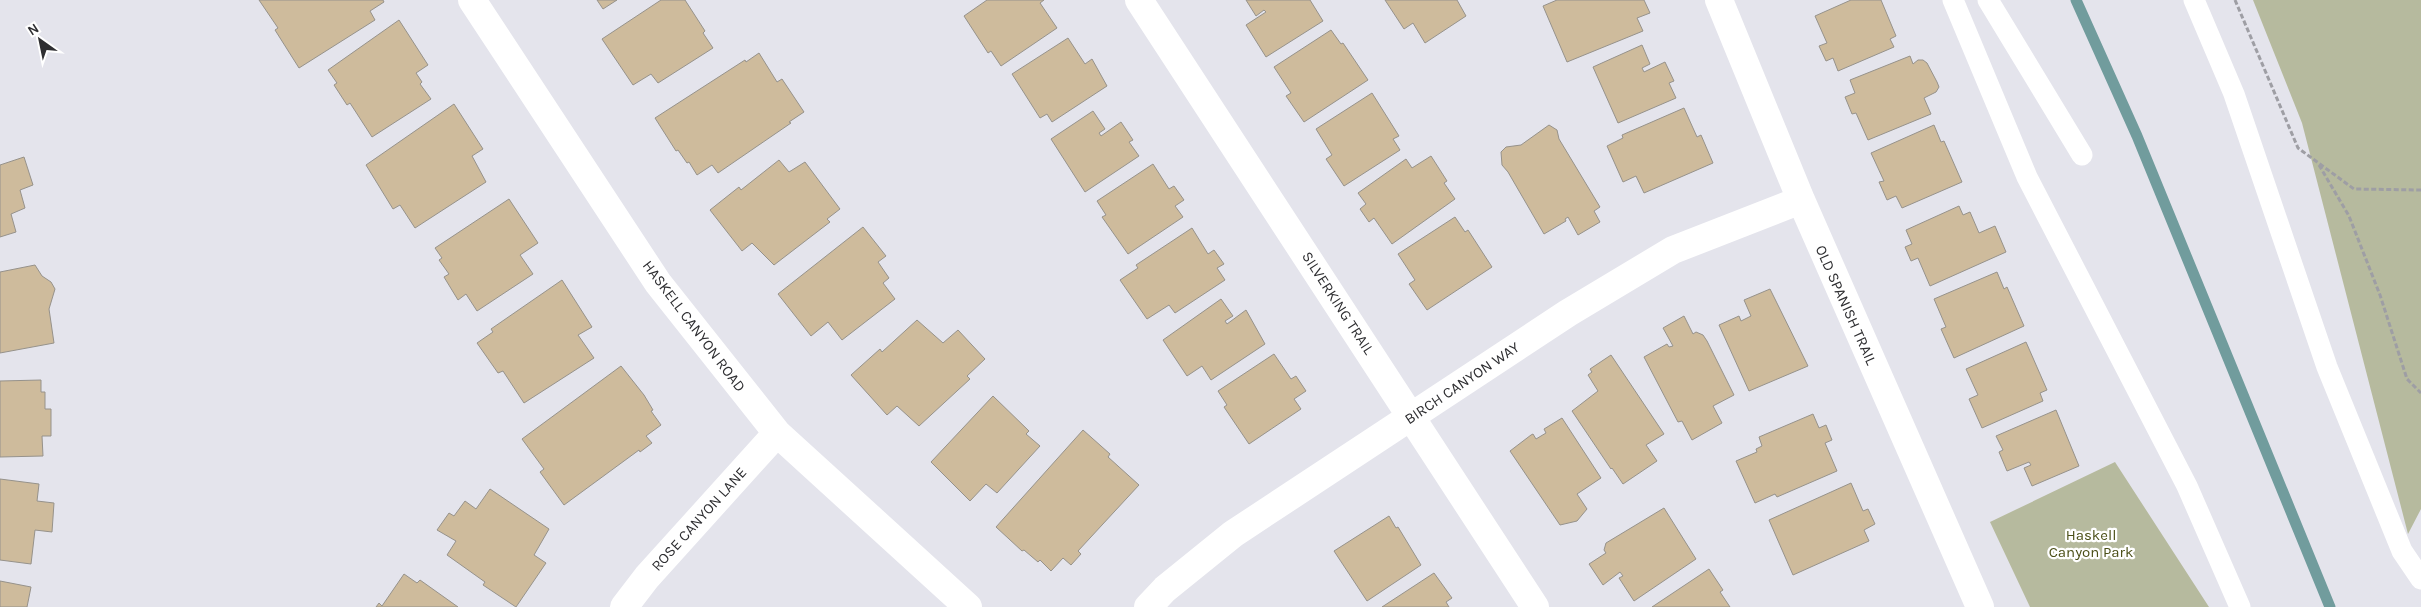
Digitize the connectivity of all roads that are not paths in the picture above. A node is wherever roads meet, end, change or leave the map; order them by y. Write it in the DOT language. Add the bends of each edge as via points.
graph roads {
  1 [pos="472,0"];
  2 [pos="1139,0"];
  3 [pos="1719,0"];
  4 [pos="1953,0"];
  5 [pos="1988,0"];
  6 [pos="2194,0"];
  7 [pos="2082,155"];
  8 [pos="1800,200"];
  9 [pos="1411,417"];
  10 [pos="777,433"];
  11 [pos="2421,579"];
  12 [pos="624,607"];
  13 [pos="968,607"];
  14 [pos="1148,607"];
  15 [pos="1535,607"];
  16 [pos="1980,607"];
  17 [pos="2240,607"];
  1 -- 10 [label="street, HASKELL CANYON ROAD" via="658,283"];
  2 -- 9 [label="street, SILVERKING TRAIL"];
  3 -- 8 [label="street, OLD SPANISH TRAIL"];
  4 -- 17 [label="lane" via="2027,177 2187,486"];
  5 -- 7 [label="lane"];
  6 -- 11 [label="lane" via="2234,94 2327,366 2402,551"];
  8 -- 9 [label="street, BIRCH CANYON WAY" via="1673,250 1568,313"];
  8 -- 16 [label="street, OLD SPANISH TRAIL"];
  9 -- 14 [label="street, BIRCH CANYON WAY" via="1233,534 1165,589"];
  9 -- 15 [label="street, SILVERKING TRAIL"];
  10 -- 12 [label="street, ROSE CANYON LANE" via="647,577"];
  10 -- 13 [label="street, HASKELL CANYON ROAD"];
}
